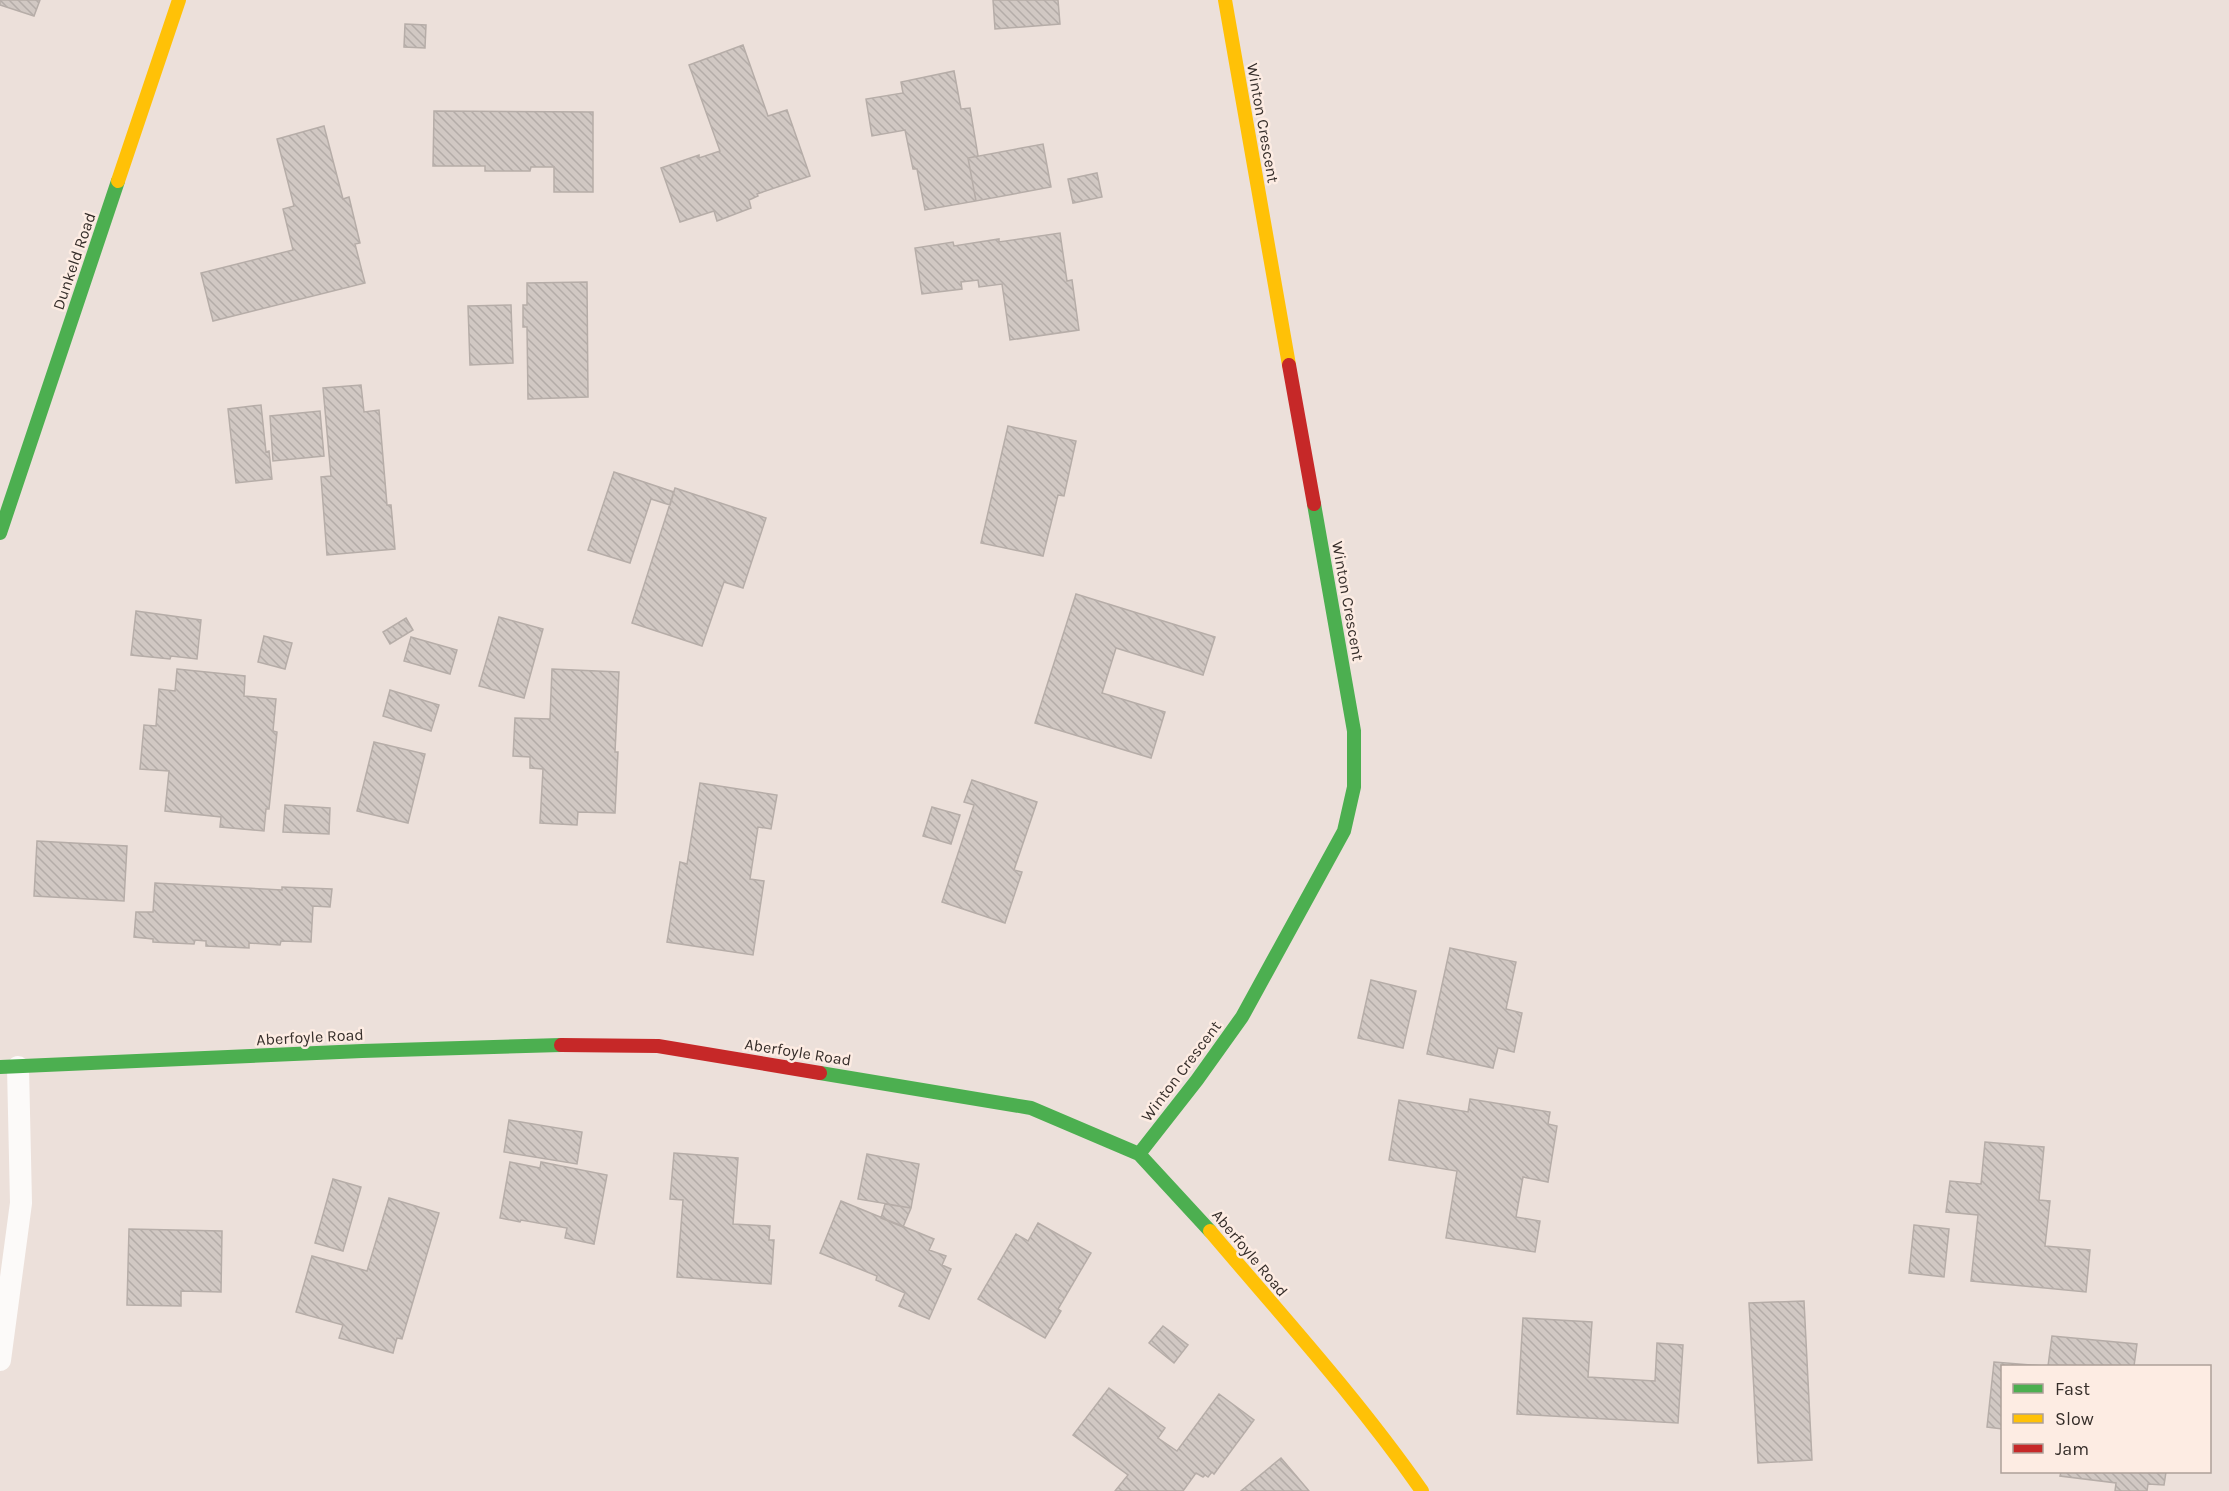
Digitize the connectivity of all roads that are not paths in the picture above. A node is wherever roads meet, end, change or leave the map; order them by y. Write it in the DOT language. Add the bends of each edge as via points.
graph roads {
  1 [pos="179,0"];
  2 [pos="1225,0"];
  3 [pos="0,533"];
  4 [pos="9,1067"];
  5 [pos="1139,1154"];
  6 [pos="0,1360"];
  7 [pos="1422,1491"];
  1 -- 3 [label="street, Dunkeld Road"];
  2 -- 5 [label="street, Winton Crescent" via="1354,731 1354,787 1344,831 1242,1017"];
  4 -- 5 [label="street, Aberfoyle Road" via="362,1051 658,1046 1031,1108"];
  4 -- 6 [label="lane" via="21,1203"];
  5 -- 7 [label="street, Aberfoyle Road" via="1342,1387"];
}
